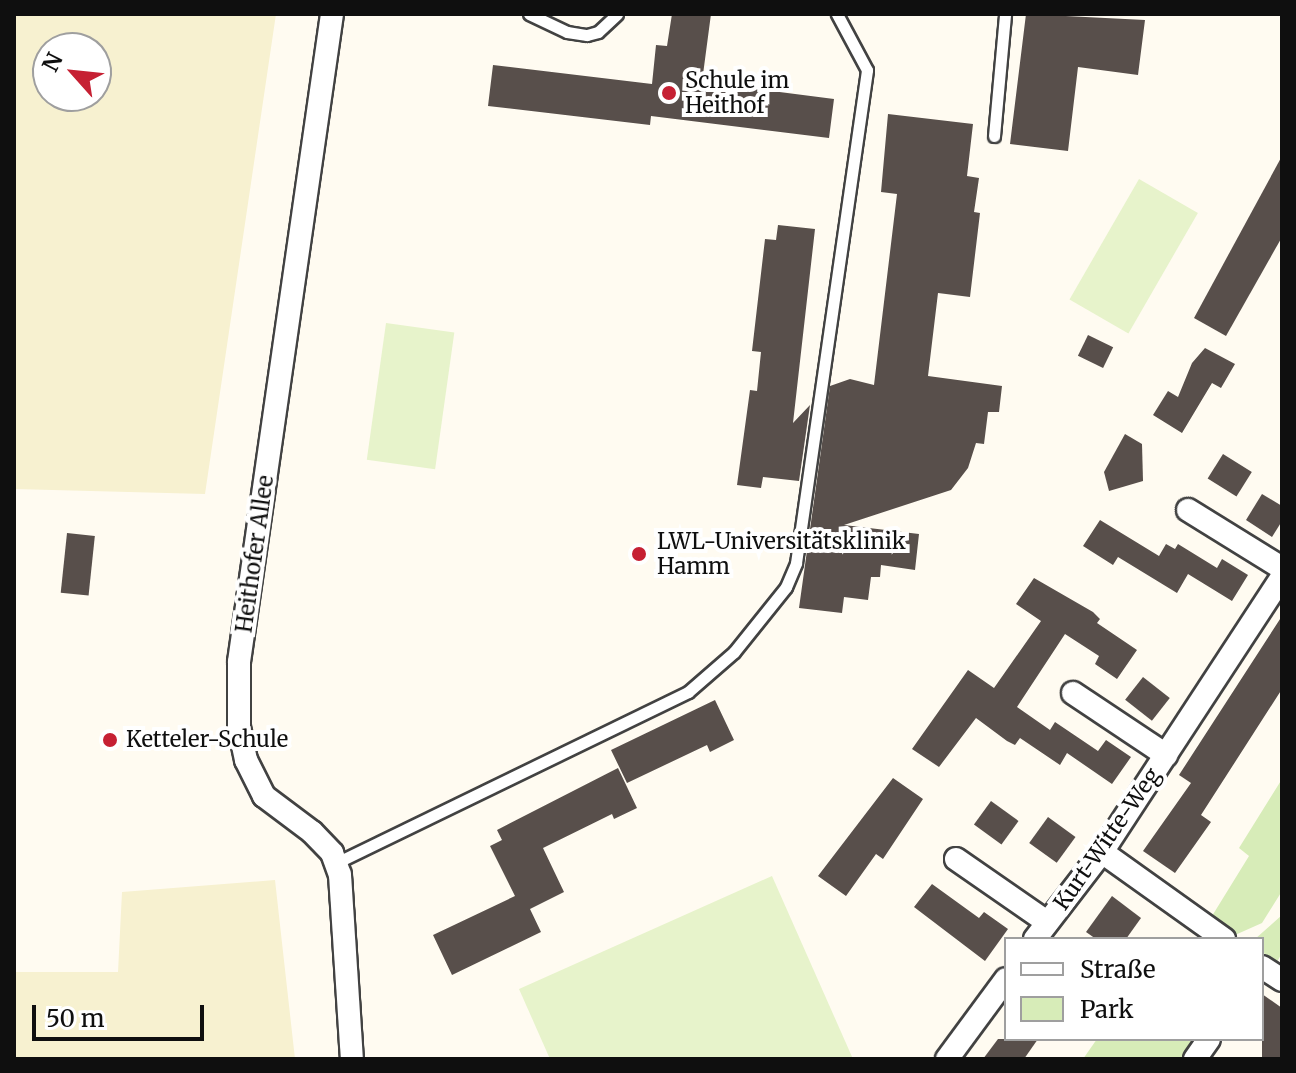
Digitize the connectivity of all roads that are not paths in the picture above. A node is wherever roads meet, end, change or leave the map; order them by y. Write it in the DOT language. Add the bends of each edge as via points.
graph roads {
  1 [pos="332,14"];
  2 [pos="529,14"];
  3 [pos="617,14"];
  4 [pos="837,14"];
  5 [pos="1005,14"];
  6 [pos="994,136"];
  7 [pos="1188,510"];
  8 [pos="1282,568"];
  9 [pos="1282,577"];
  10 [pos="1073,693"];
  11 [pos="1166,755"];
  12 [pos="1102,852"];
  13 [pos="956,859"];
  14 [pos="336,863"];
  15 [pos="1041,931"];
  16 [pos="1221,937"];
  17 [pos="1264,968"];
  18 [pos="1282,980"];
  19 [pos="1004,982"];
  20 [pos="1208,1041"];
  21 [pos="352,1059"];
  22 [pos="947,1059"];
  23 [pos="1195,1059"];
  1 -- 14 [label="street, Heithofer Allee" via="239,662 239,727 246,760 264,796 312,832"];
  2 -- 3 [label="lane" via="587,35"];
  4 -- 14 [label="lane" via="867,70 796,563 786,587 734,652 688,692"];
  5 -- 6 [label="lane"];
  7 -- 8 [label="street"];
  9 -- 11 [label="street, Kurt-Witte-Weg"];
  10 -- 11 [label="street, Kurt-Witte-Weg"];
  11 -- 12 [label="street, Kurt-Witte-Weg"];
  12 -- 15 [label="street, Kurt-Witte-Weg"];
  12 -- 16 [label="street"];
  13 -- 15 [label="street, Kurt-Witte-Weg"];
  14 -- 21 [label="street, Heithofer Allee" via="344,906"];
  17 -- 18 [label="street"];
  19 -- 22 [label="street"];
  20 -- 23 [label="street"];
}
